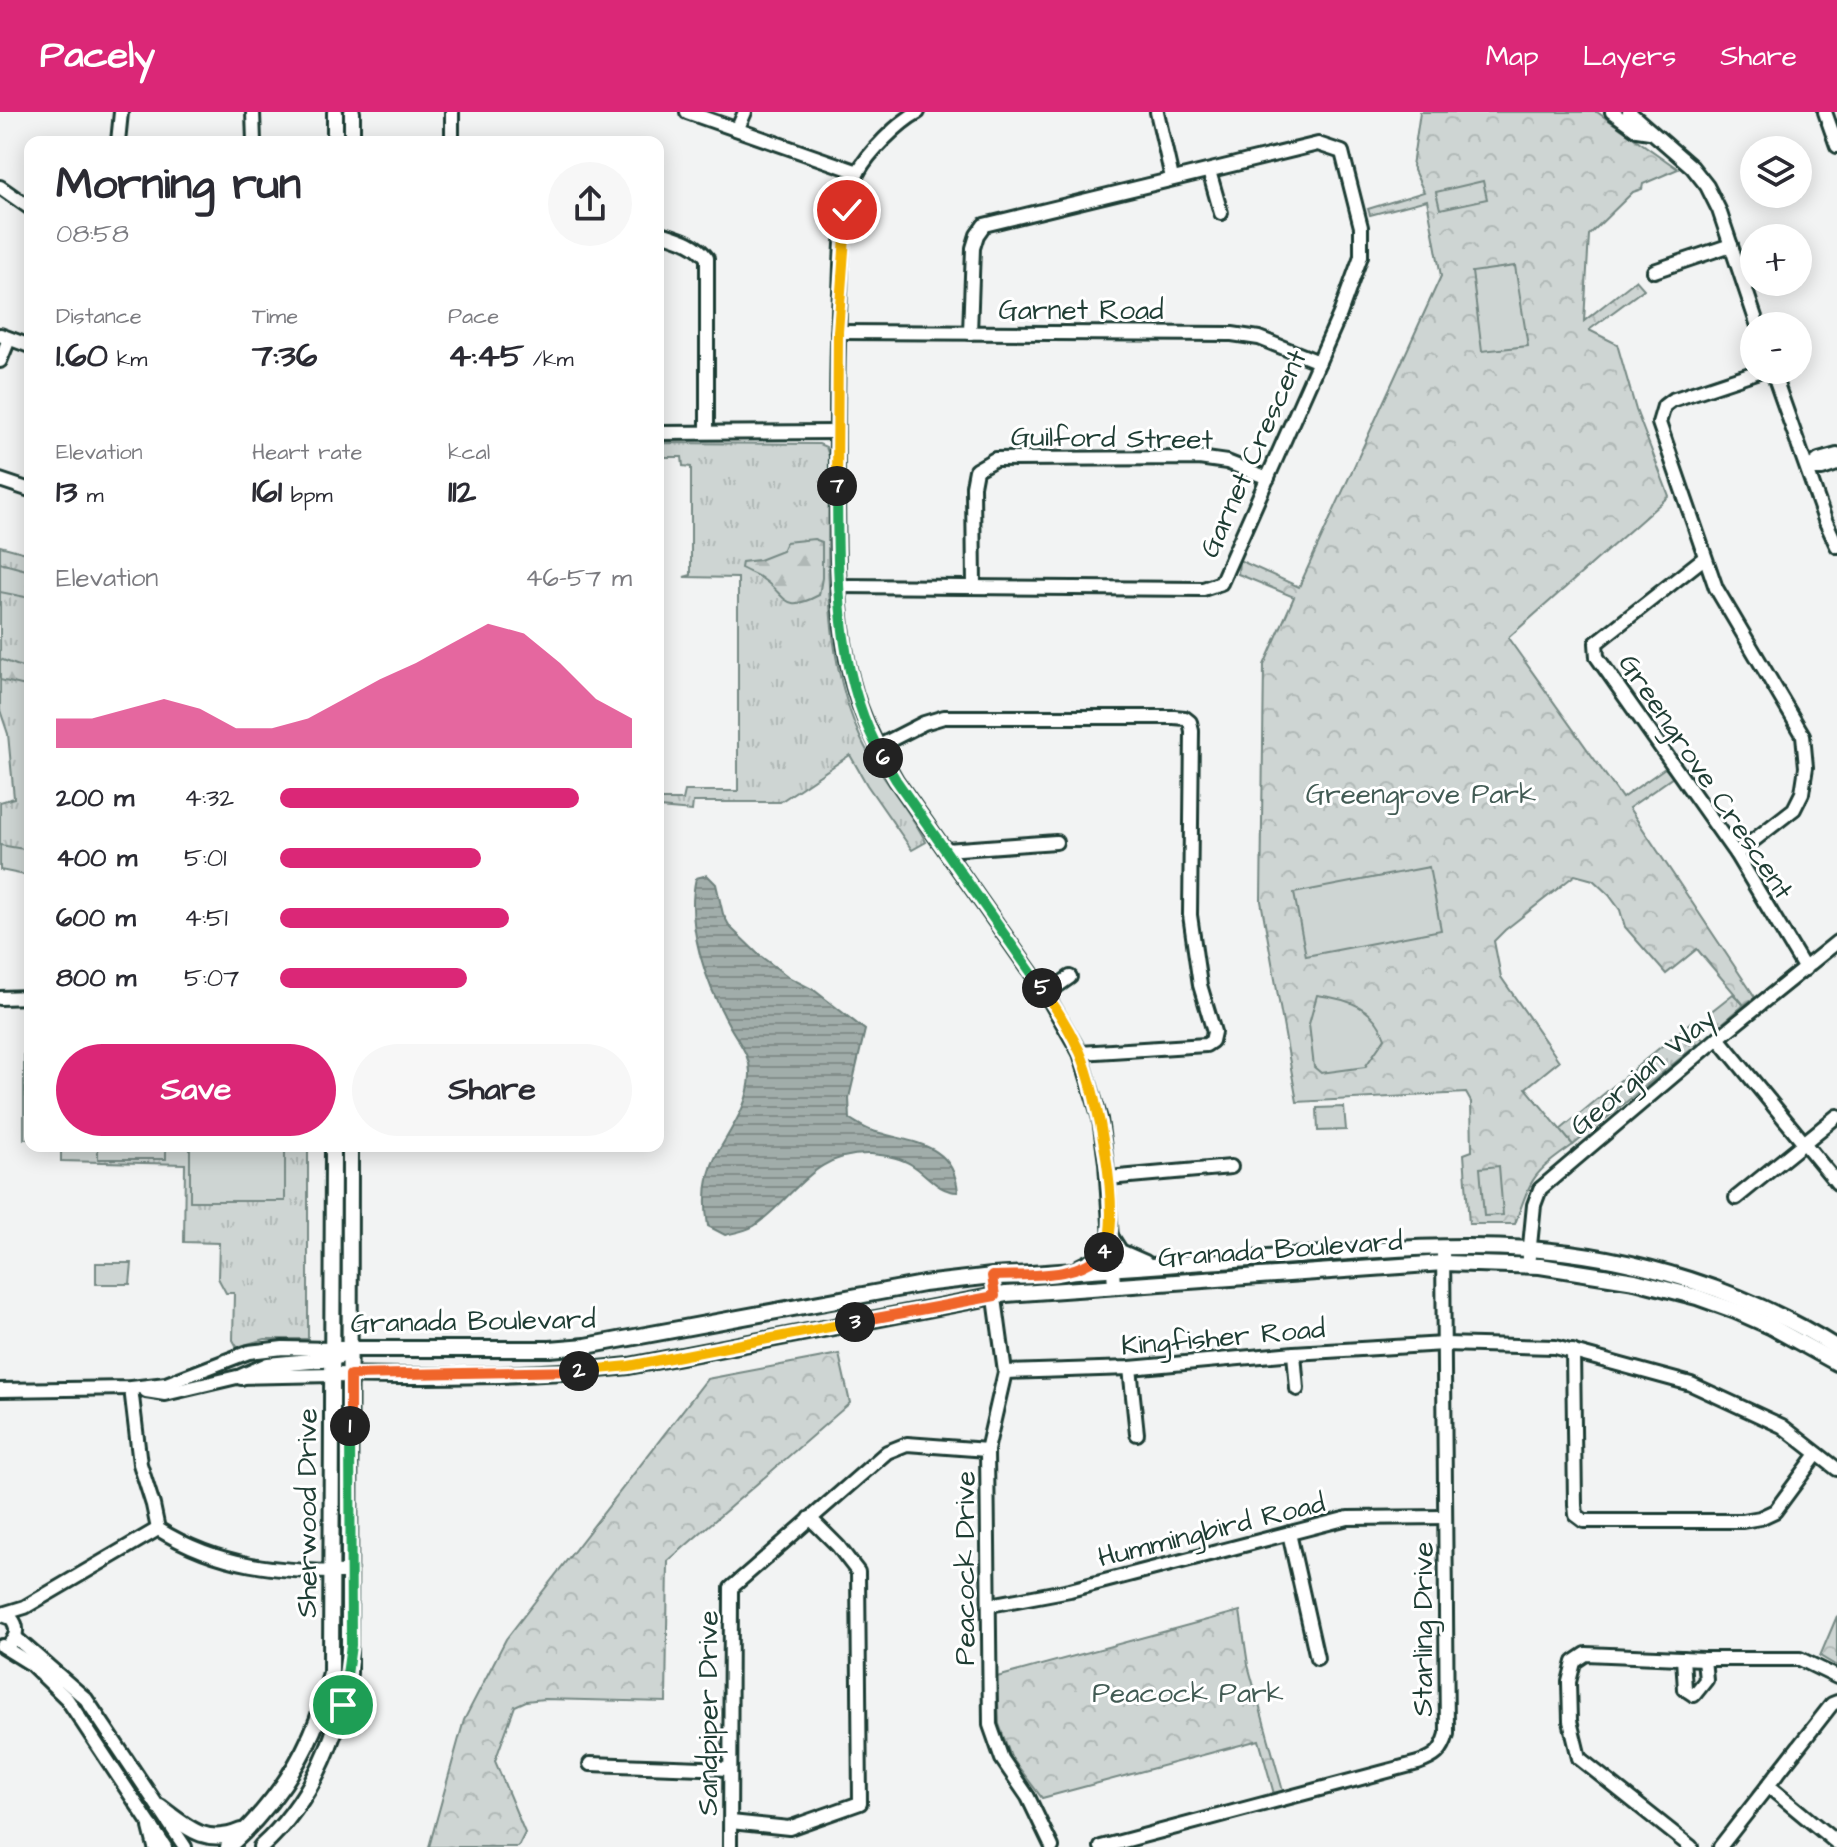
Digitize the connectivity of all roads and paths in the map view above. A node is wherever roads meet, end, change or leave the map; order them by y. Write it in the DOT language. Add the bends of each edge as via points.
graph roads {
  1 [pos="121,112"];
  2 [pos="253,112"];
  3 [pos="335,112"];
  4 [pos="352,112"];
  5 [pos="452,112"];
  6 [pos="687,112"];
  7 [pos="745,112"];
  8 [pos="918,112"];
  9 [pos="1157,112"];
  10 [pos="1612,112"];
  11 [pos="1629,112"];
  12 [pos="1825,112"];
  13 [pos="738,128"];
  14 [pos="1650,132"];
  15 [pos="119,136"];
  16 [pos="254,136"];
  17 [pos="335,136"];
  18 [pos="352,136"];
  19 [pos="452,136"];
  20 [pos="1837,146"];
  21 [pos="1209,171"];
  22 [pos="858,172"];
  23 [pos="1172,178"];
  24 [pos="0,187"];
  25 [pos="24,204"];
  26 [pos="1221,213"];
  27 [pos="664,234"];
  28 [pos="1731,245"];
  29 [pos="1654,271"];
  30 [pos="1753,312"];
  31 [pos="838,332"];
  32 [pos="970,333"];
  33 [pos="4,337"];
  34 [pos="24,344"];
  35 [pos="0,361"];
  36 [pos="1319,362"];
  37 [pos="1740,377"];
  38 [pos="1777,384"];
  39 [pos="707,432"];
  40 [pos="837,432"];
  41 [pos="664,433"];
  42 [pos="1837,455"];
  43 [pos="1837,464"];
  44 [pos="1808,469"];
  45 [pos="1268,478"];
  46 [pos="0,480"];
  47 [pos="24,488"];
  48 [pos="1837,546"];
  49 [pos="1704,558"];
  50 [pos="838,586"];
  51 [pos="974,586"];
  52 [pos="877,747"];
  53 [pos="1056,842"];
  54 [pos="946,850"];
  55 [pos="1736,854"];
  56 [pos="1837,942"];
  57 [pos="1805,969"];
  58 [pos="1070,977"];
  59 [pos="1046,994"];
  60 [pos="24,997"];
  61 [pos="0,998"];
  62 [pos="1718,1038"];
  63 [pos="1080,1053"];
  64 [pos="1837,1116"];
  65 [pos="1804,1142"];
  66 [pos="333,1152"];
  67 [pos="350,1152"];
  68 [pos="1231,1167"];
  69 [pos="1108,1178"];
  70 [pos="1837,1183"];
  71 [pos="1736,1198"];
  72 [pos="1111,1238"];
  73 [pos="1443,1247"];
  74 [pos="1529,1249"];
  75 [pos="1443,1263"];
  76 [pos="1153,1266"];
  77 [pos="1528,1266"];
  78 [pos="1112,1268"];
  79 [pos="1070,1271"];
  80 [pos="992,1276"];
  81 [pos="1114,1285"];
  82 [pos="995,1296"];
  83 [pos="1444,1344"];
  84 [pos="1837,1348"];
  85 [pos="350,1349"];
  86 [pos="1573,1351"];
  87 [pos="1294,1353"];
  88 [pos="332,1354"];
  89 [pos="1837,1363"];
  90 [pos="1130,1368"];
  91 [pos="1005,1372"];
  92 [pos="333,1375"];
  93 [pos="350,1375"];
  94 [pos="241,1377"];
  95 [pos="0,1382"];
  96 [pos="131,1388"];
  97 [pos="1297,1389"];
  98 [pos="0,1390"];
  99 [pos="34,1390"];
  100 [pos="1137,1434"];
  101 [pos="987,1450"];
  102 [pos="1817,1454"];
  103 [pos="1837,1469"];
  104 [pos="1445,1517"];
  105 [pos="810,1518"];
  106 [pos="158,1529"];
  107 [pos="1289,1533"];
  108 [pos="333,1572"];
  109 [pos="350,1572"];
  110 [pos="990,1605"];
  111 [pos="25,1607"];
  112 [pos="1,1614"];
  113 [pos="16,1632"];
  114 [pos="1,1646"];
  115 [pos="1317,1658"];
  116 [pos="1683,1658"];
  117 [pos="1704,1659"];
  118 [pos="1837,1677"];
  119 [pos="1837,1702"];
  120 [pos="590,1764"];
  121 [pos="730,1769"];
  122 [pos="1768,1786"];
  123 [pos="160,1807"];
  124 [pos="731,1822"];
  125 [pos="252,1826"];
  126 [pos="282,1826"];
  127 [pos="151,1827"];
  128 [pos="1837,1843"];
  129 [pos="156,1847"];
  130 [pos="165,1847"];
  131 [pos="185,1847"];
  132 [pos="228,1847"];
  133 [pos="261,1847"];
  134 [pos="270,1847"];
  135 [pos="730,1847"];
  136 [pos="1052,1847"];
  137 [pos="1101,1847"];
  138 [pos="1691,1847"];
  139 [pos="1720,1847"];
  1 -- 15 [label="street"];
  2 -- 16 [label="street"];
  3 -- 17 [label="main road"];
  4 -- 18 [label="main road"];
  5 -- 19 [label="street"];
  6 -- 13 [label="street"];
  7 -- 13 [label="street"];
  8 -- 22 [label="street" via="879,145"];
  9 -- 23 [label="street"];
  10 -- 14 [label="street" via="1637,130"];
  11 -- 14 [label="street"];
  12 -- 20 [label="street"];
  13 -- 22 [label="street"];
  14 -- 28 [label="street" via="1707,186"];
  21 -- 23 [label="street, Garnet Crescent"];
  21 -- 26 [label="street"];
  21 -- 36 [label="street, Garnet Crescent" via="1318,144 1342,152 1361,227 1361,256"];
  22 -- 31 [label="street" via="844,231"];
  23 -- 32 [label="street, Garnet Crescent" via="984,225 973,248"];
  24 -- 25 [label="street"];
  27 -- 39 [label="street" via="689,242 707,258"];
  28 -- 29 [label="street"];
  28 -- 30 [label="street"];
  31 -- 32 [label="street, Garnet Road"];
  31 -- 40 [label="street"];
  32 -- 36 [label="street, Garnet Road" via="1232,334 1259,338"];
  33 -- 34 [label="street"];
  33 -- 35 [label="street"];
  36 -- 45 [label="street, Garnet Crescent"];
  37 -- 49 [label="street" via="1672,400 1660,415"];
  38 -- 44 [label="street"];
  39 -- 40 [label="street"];
  39 -- 41 [label="street"];
  40 -- 50 [label="street"];
  42 -- 44 [label="street"];
  43 -- 44 [label="street"];
  44 -- 48 [label="street"];
  45 -- 51 [label="street, Garnet Crescent" via="1221,583 1211,588"];
  45 -- 51 [label="street, Guilford Street" via="1199,458 995,459 976,470 973,486"];
  46 -- 47 [label="street"];
  49 -- 55 [label="street" via="1716,588 1803,735 1807,753 1802,793 1794,809"];
  49 -- 55 [label="street, Greengrove Crescent" via="1596,643 1597,657"];
  50 -- 51 [label="street, Garnet Crescent"];
  50 -- 52 [label="street" via="851,679"];
  52 -- 54 [label="street"];
  52 -- 63 [label="street" via="944,717 1174,717 1190,722 1190,915 1212,1041"];
  53 -- 54 [label="street"];
  54 -- 59 [label="street"];
  55 -- 57 [label="street, Greengrove Crescent"];
  56 -- 57 [label="street, Georgian Way"];
  57 -- 62 [label="street, Georgian Way"];
  58 -- 59 [label="street"];
  59 -- 63 [label="street"];
  60 -- 61 [label="street"];
  62 -- 65 [label="street"];
  62 -- 74 [label="street, Georgian Way" via="1540,1189"];
  63 -- 69 [label="street" via="1100,1119"];
  64 -- 65 [label="street"];
  65 -- 70 [label="street"];
  65 -- 71 [label="street"];
  66 -- 88 [label="main road, Sherwood Drive"];
  67 -- 85 [label="main road, Sherwood Drive"];
  68 -- 69 [label="street"];
  69 -- 72 [label="street"];
  72 -- 76 [label="main road" via="1128,1257"];
  72 -- 78 [label="street"];
  72 -- 79 [label="main road" via="1096,1259"];
  73 -- 74 [label="main road, Granada Boulevard"];
  73 -- 75 [label="street, Starling Drive"];
  73 -- 76 [label="main road, Granada Boulevard"];
  74 -- 77 [label="street, Georgian Way"];
  74 -- 84 [label="main road, Granada Boulevard" via="1614,1261 1708,1287"];
  75 -- 77 [label="main road, Granada Boulevard"];
  75 -- 81 [label="main road, Granada Boulevard"];
  75 -- 83 [label="street, Starling Drive"];
  76 -- 78 [label="main road, Granada Boulevard"];
  77 -- 89 [label="main road, Granada Boulevard" via="1635,1281 1697,1297 1770,1326"];
  78 -- 79 [label="main road, Granada Boulevard"];
  78 -- 81 [label="street"];
  79 -- 80 [label="main road, Granada Boulevard"];
  80 -- 82 [label="street, Peacock Drive"];
  80 -- 85 [label="main road, Granada Boulevard" via="586,1346"];
  81 -- 82 [label="main road, Granada Boulevard"];
  82 -- 91 [label="street, Peacock Drive"];
  82 -- 93 [label="main road, Granada Boulevard" via="590,1371"];
  83 -- 86 [label="street, Kingfisher Road"];
  83 -- 87 [label="street, Kingfisher Road"];
  83 -- 104 [label="street, Starling Drive"];
  85 -- 88 [label="main road, Granada Boulevard"];
  85 -- 93 [label="main road, Sherwood Drive"];
  86 -- 102 [label="street, Kingfisher Road" via="1691,1384 1782,1426"];
  86 -- 102 [label="street" via="1575,1505 1576,1515 1584,1521 1760,1518 1775,1511"];
  87 -- 90 [label="street, Kingfisher Road"];
  87 -- 97 [label="street"];
  88 -- 92 [label="main road, Sherwood Drive"];
  88 -- 94 [label="main road, Granada Boulevard" via="268,1365"];
  88 -- 96 [label="street" via="283,1348 249,1352 166,1384"];
  90 -- 91 [label="street, Kingfisher Road"];
  90 -- 100 [label="street"];
  91 -- 101 [label="street, Peacock Drive"];
  92 -- 93 [label="main road, Granada Boulevard"];
  92 -- 94 [label="street"];
  92 -- 108 [label="main road, Sherwood Drive"];
  93 -- 109 [label="main road, Sherwood Drive"];
  94 -- 96 [label="street" via="165,1394"];
  95 -- 99 [label="street"];
  96 -- 99 [label="street"];
  96 -- 106 [label="street" via="140,1464"];
  98 -- 99 [label="street"];
  101 -- 105 [label="street, Sandpiper Drive" via="900,1445"];
  101 -- 110 [label="street, Peacock Drive"];
  102 -- 103 [label="street, Kingfisher Road"];
  104 -- 107 [label="street, Hummingbird Road" via="1348,1518"];
  104 -- 137 [label="street, Starling Drive" via="1447,1734 1441,1751 1418,1763"];
  105 -- 121 [label="street, Sandpiper Drive" via="731,1588"];
  105 -- 124 [label="street" via="858,1572 860,1803 789,1828"];
  106 -- 108 [label="street" via="222,1558 270,1570"];
  106 -- 111 [label="street"];
  107 -- 110 [label="street, Hummingbird Road" via="1070,1590"];
  107 -- 115 [label="street"];
  108 -- 109 [label="street"];
  108 -- 125 [label="main road, Sherwood Drive" via="331,1672 318,1721 282,1789"];
  109 -- 126 [label="main road, Sherwood Drive" via="349,1673 339,1722 322,1765"];
  110 -- 136 [label="street, Peacock Drive" via="990,1725 1002,1759"];
  111 -- 112 [label="street"];
  111 -- 113 [label="street"];
  112 -- 113 [label="street" via="11,1618"];
  113 -- 114 [label="street"];
  113 -- 123 [label="street" via="86,1699"];
  114 -- 127 [label="street" via="31,1664 67,1699"];
  116 -- 117 [label="street"];
  116 -- 117 [label="street" via="1685,1689 1694,1695 1706,1680"];
  116 -- 138 [label="street" via="1586,1654 1574,1662 1571,1672 1570,1721 1579,1758"];
  117 -- 118 [label="street" via="1800,1659"];
  119 -- 122 [label="street"];
  120 -- 121 [label="street"];
  121 -- 124 [label="street, Sandpiper Drive"];
  122 -- 128 [label="street"];
  122 -- 139 [label="street"];
  123 -- 125 [label="main road" via="213,1838"];
  123 -- 131 [label="street"];
  124 -- 135 [label="street, Sandpiper Drive"];
  125 -- 132 [label="main road, Sherwood Drive"];
  126 -- 133 [label="main road, Sherwood Drive"];
  126 -- 134 [label="main road"];
  127 -- 129 [label="main road"];
  127 -- 130 [label="street"];
}
